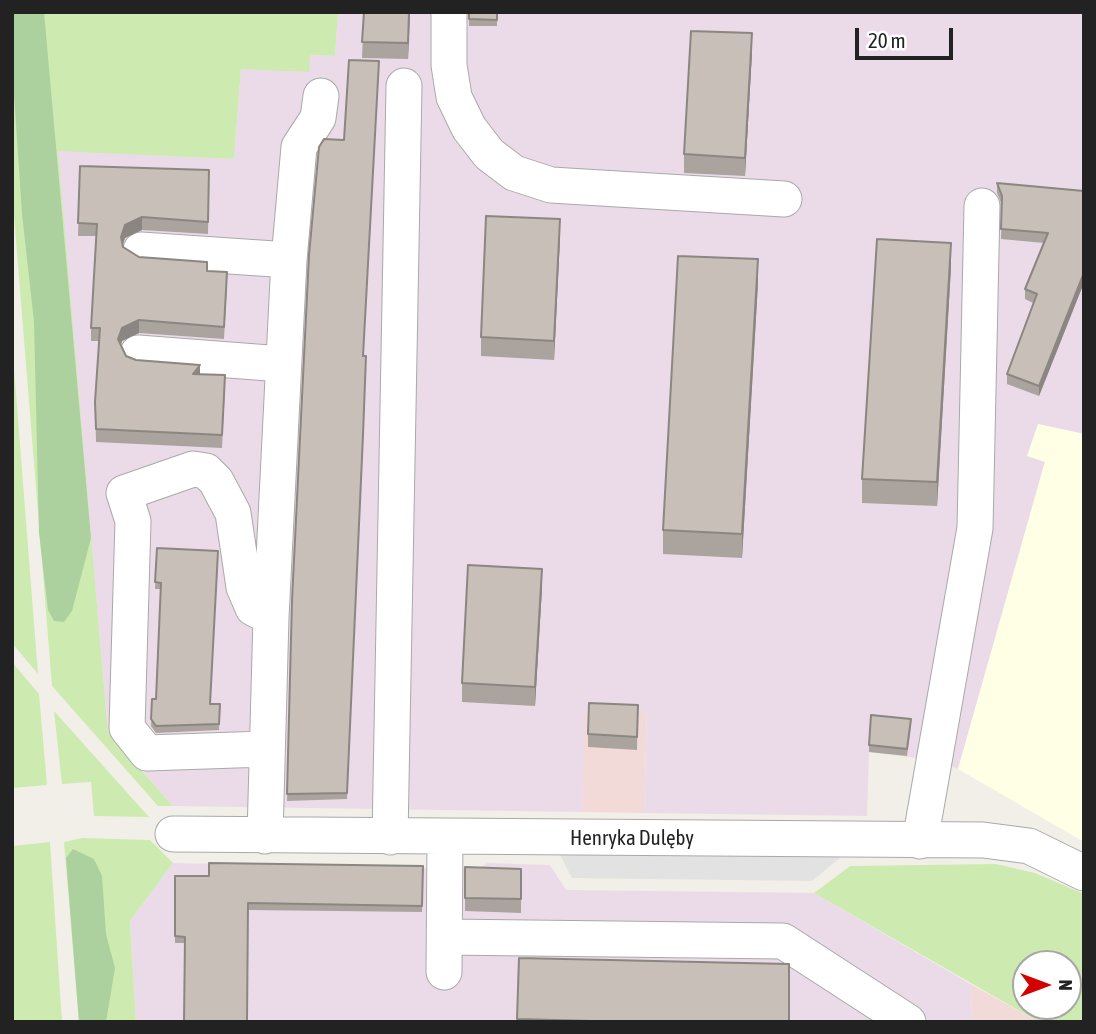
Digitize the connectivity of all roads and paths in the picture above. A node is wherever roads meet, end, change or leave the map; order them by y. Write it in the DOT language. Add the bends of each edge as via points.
graph roads {
  1 [pos="449,12"];
  2 [pos="404,86"];
  3 [pos="321,96"];
  4 [pos="784,199"];
  5 [pos="982,205"];
  6 [pos="141,250"];
  7 [pos="289,260"];
  8 [pos="138,354"];
  9 [pos="282,364"];
  10 [pos="271,617"];
  11 [pos="265,750"];
  12 [pos="173,834"];
  13 [pos="265,836"];
  14 [pos="390,837"];
  15 [pos="444,837"];
  16 [pos="920,841"];
  17 [pos="1084,873"];
  18 [pos="444,937"];
  19 [pos="444,972"];
  20 [pos="908,1022"];
  1 -- 4 [label="street" via="454,97 489,154 514,173 551,185"];
  2 -- 14 [label="street"];
  3 -- 7 [label="street" via="318,118 299,147"];
  5 -- 16 [label="street" via="975,528"];
  6 -- 7 [label="street"];
  7 -- 9 [label="street"];
  8 -- 9 [label="street"];
  9 -- 10 [label="street"];
  10 -- 11 [label="street"];
  10 -- 11 [label="street" via="253,608 244,587 233,513 216,481 205,471 193,469 124,493 133,522 127,728 147,753"];
  11 -- 13 [label="street"];
  12 -- 13 [label="street, Henryka Dulęby"];
  13 -- 14 [label="street, Henryka Dulęby"];
  14 -- 15 [label="street, Henryka Dulęby"];
  15 -- 16 [label="street, Henryka Dulęby"];
  15 -- 18 [label="street"];
  16 -- 17 [label="street, Henryka Dulęby" via="984,840 1029,846"];
  18 -- 19 [label="street"];
  18 -- 20 [label="street" via="783,941"];
}
